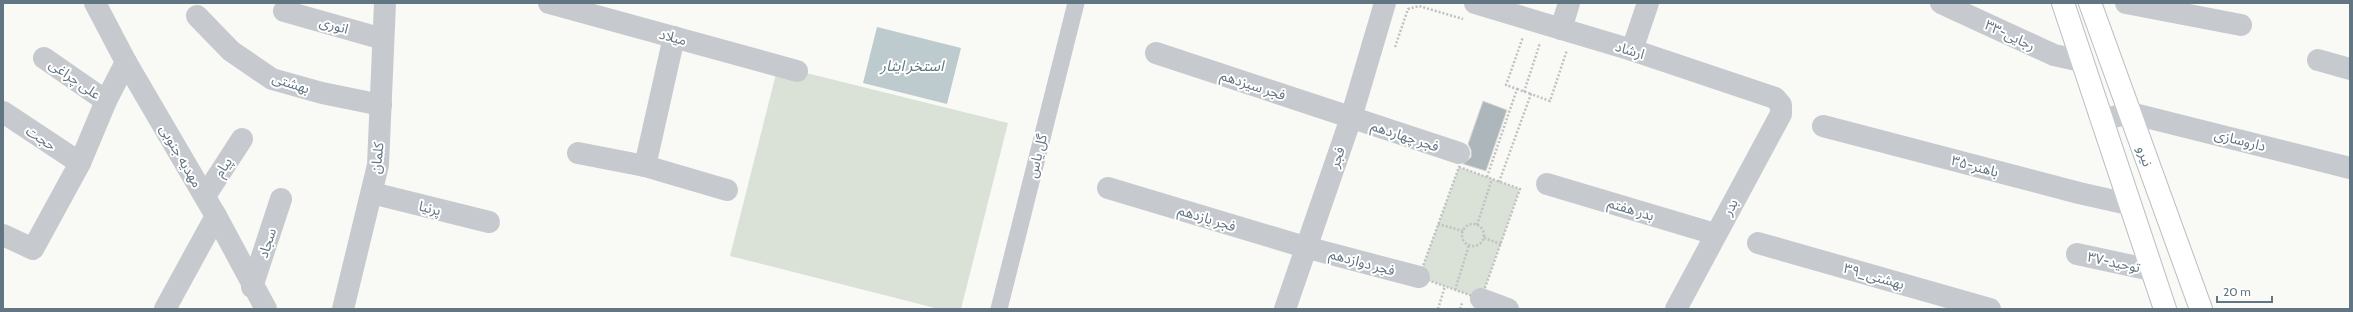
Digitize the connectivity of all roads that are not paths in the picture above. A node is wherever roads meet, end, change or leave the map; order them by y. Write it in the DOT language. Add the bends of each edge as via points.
graph roads {
  1 [pos="95,3"];
  2 [pos="385,3"];
  3 [pos="549,3"];
  4 [pos="1076,3"];
  5 [pos="1385,3"];
  6 [pos="1569,3"];
  7 [pos="1648,3"];
  8 [pos="1941,3"];
  9 [pos="2063,3"];
  10 [pos="2090,3"];
  11 [pos="2126,3"];
  12 [pos="1507,8"];
  13 [pos="284,11"];
  14 [pos="1473,12"];
  15 [pos="197,16"];
  16 [pos="2241,25"];
  17 [pos="1541,29"];
  18 [pos="674,37"];
  19 [pos="383,39"];
  20 [pos="1632,50"];
  21 [pos="1156,53"];
  22 [pos="44,58"];
  23 [pos="2318,60"];
  24 [pos="2081,61"];
  25 [pos="126,62"];
  26 [pos="2350,69"];
  27 [pos="797,71"];
  28 [pos="106,101"];
  29 [pos="381,105"];
  30 [pos="1781,105"];
  31 [pos="3,112"];
  32 [pos="2130,113"];
  33 [pos="1351,118"];
  34 [pos="2100,120"];
  35 [pos="1823,126"];
  36 [pos="242,139"];
  37 [pos="578,153"];
  38 [pos="1459,153"];
  39 [pos="80,163"];
  40 [pos="644,166"];
  41 [pos="2350,168"];
  42 [pos="1547,184"];
  43 [pos="1108,188"];
  44 [pos="727,190"];
  45 [pos="372,193"];
  46 [pos="205,196"];
  47 [pos="281,199"];
  48 [pos="2128,204"];
  49 [pos="216,216"];
  50 [pos="489,222"];
  51 [pos="1715,234"];
  52 [pos="3,235"];
  53 [pos="1758,244"];
  54 [pos="1305,247"];
  55 [pos="2077,254"];
  56 [pos="2152,270"];
  57 [pos="1419,277"];
  58 [pos="252,287"];
  59 [pos="1481,299"];
  60 [pos="165,309"];
  61 [pos="266,309"];
  62 [pos="343,309"];
  63 [pos="1000,309"];
  64 [pos="1284,309"];
  65 [pos="1508,309"];
  66 [pos="1676,309"];
  67 [pos="1990,309"];
  68 [pos="2165,309"];
  69 [pos="2201,309"];
  1 -- 25 [label="street, مهدیه جنوبی"];
  2 -- 19 [label="street, کلمان"];
  3 -- 18 [label="street, میلاد"];
  4 -- 63 [label="street, گل یاس"];
  5 -- 33 [label="street, فجر"];
  6 -- 17 [label="street"];
  7 -- 20 [label="street"];
  8 -- 24 [label="street, ۳۳-رجایی" via="2054,55"];
  9 -- 24 [label="main road"];
  10 -- 32 [label="main road, نیرو"];
  11 -- 16 [label="street"];
  12 -- 14 [label="street, ارشاد"];
  12 -- 17 [label="street, ارشاد"];
  13 -- 19 [label="street, انوری"];
  15 -- 29 [label="street, بهشتی" via="231,51 272,79 322,93"];
  17 -- 20 [label="street, ارشاد"];
  18 -- 27 [label="street, میلاد"];
  18 -- 40 [label="street"];
  19 -- 29 [label="street, کلمان"];
  20 -- 30 [label="street, ارشاد" via="1775,98"];
  21 -- 33 [label="street, فجر سیزدهم"];
  22 -- 28 [label="street, علی چراغی"];
  23 -- 26 [label="street"];
  24 -- 34 [label="main road"];
  25 -- 28 [label="street"];
  25 -- 46 [label="street, مهدیه جنوبی"];
  28 -- 39 [label="street"];
  29 -- 45 [label="street, کلمان" via="378,166"];
  30 -- 51 [label="street, بدر" via="1781,114"];
  31 -- 39 [label="street, حجت"];
  32 -- 34 [label="street"];
  32 -- 41 [label="street, داروسازی"];
  32 -- 69 [label="main road, نیرو"];
  33 -- 38 [label="street, فجر چهاردهم"];
  33 -- 54 [label="street, فجر"];
  34 -- 48 [label="main road"];
  35 -- 48 [label="street, ۳۵-باهنر"];
  36 -- 46 [label="street, پیام"];
  37 -- 40 [label="street"];
  39 -- 52 [label="street" via="33,249"];
  40 -- 44 [label="street"];
  42 -- 51 [label="street, بدر هفتم"];
  43 -- 54 [label="street, فجر یازدهم"];
  45 -- 50 [label="street, پرنیا"];
  45 -- 62 [label="street, کلمان"];
  46 -- 49 [label="street, مهدیه جنوبی"];
  47 -- 58 [label="street, سجاد"];
  48 -- 56 [label="main road"];
  49 -- 58 [label="street, مهدیه جنوبی"];
  49 -- 60 [label="street"];
  51 -- 66 [label="street, بدر"];
  53 -- 67 [label="street, ۳۹_بهشتی"];
  54 -- 57 [label="street, فجر دوازدهم"];
  54 -- 64 [label="street, فجر"];
  55 -- 56 [label="street, ۳۷-توحید"];
  56 -- 68 [label="main road"];
  58 -- 61 [label="street, مهدیه جنوبی"];
  59 -- 65 [label="street"];
}
